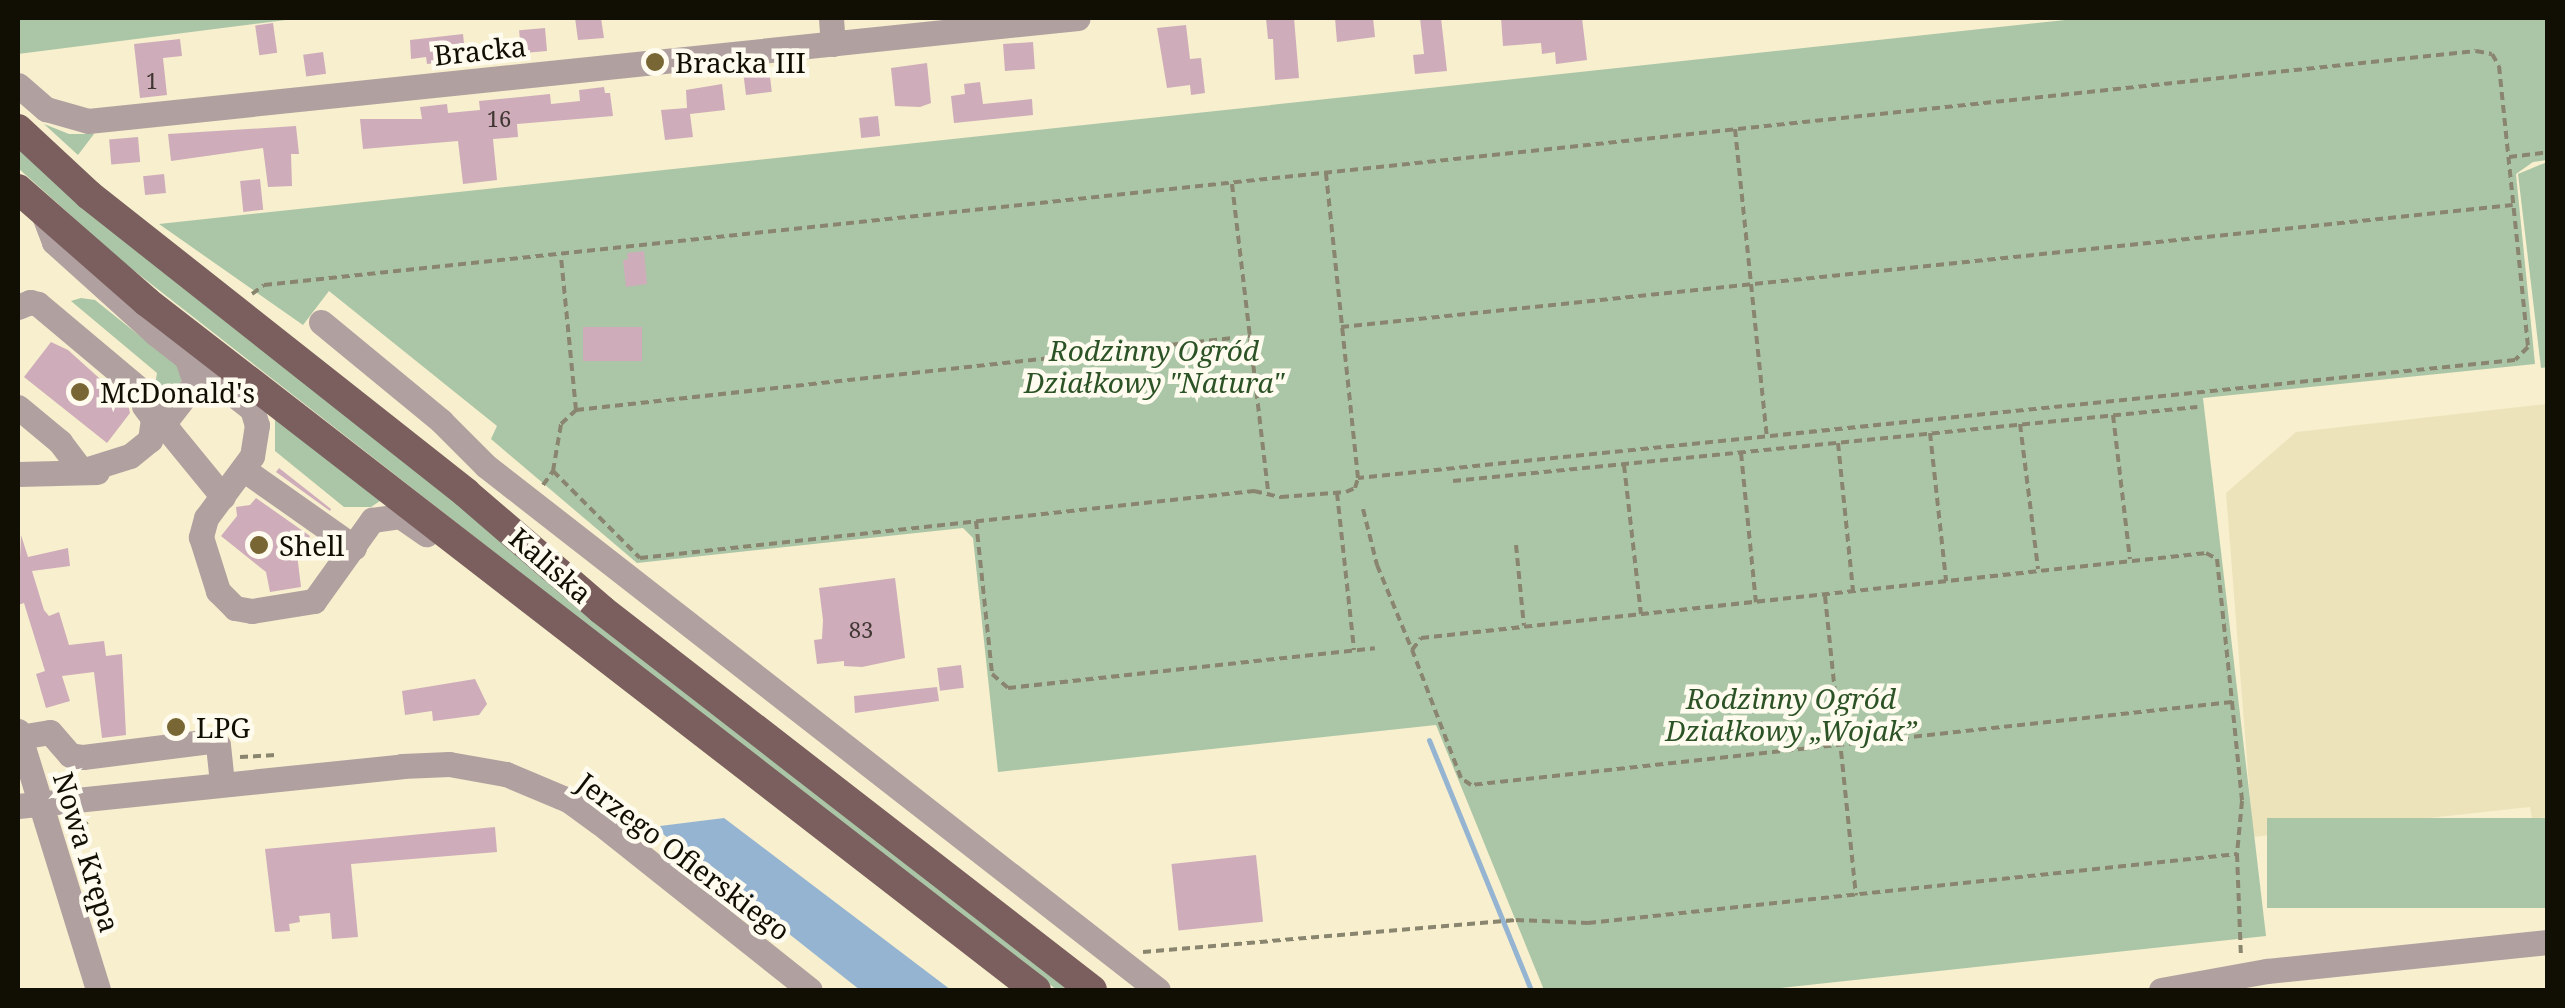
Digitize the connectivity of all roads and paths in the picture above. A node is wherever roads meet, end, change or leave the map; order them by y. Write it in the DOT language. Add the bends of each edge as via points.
graph roads {
  1 [pos="1078,18"];
  2 [pos="832,30"];
  3 [pos="18,86"];
  4 [pos="1735,129"];
  5 [pos="18,130"];
  6 [pos="2548,152"];
  7 [pos="2509,156"];
  8 [pos="1326,174"];
  9 [pos="1232,184"];
  10 [pos="18,189"];
  11 [pos="2513,205"];
  12 [pos="43,214"];
  13 [pos="562,256"];
  14 [pos="1750,286"];
  15 [pos="250,296"];
  16 [pos="18,308"];
  17 [pos="18,318"];
  18 [pos="321,322"];
  19 [pos="1341,326"];
  20 [pos="1251,336"];
  21 [pos="208,383"];
  22 [pos="18,407"];
  23 [pos="2197,407"];
  24 [pos="576,410"];
  25 [pos="2113,415"];
  26 [pos="2020,424"];
  27 [pos="168,425"];
  28 [pos="1930,434"];
  29 [pos="1767,438"];
  30 [pos="60,442"];
  31 [pos="1838,443"];
  32 [pos="1741,453"];
  33 [pos="1624,464"];
  34 [pos="89,468"];
  35 [pos="243,469"];
  36 [pos="552,471"];
  37 [pos="52,472"];
  38 [pos="18,474"];
  39 [pos="1358,478"];
  40 [pos="1453,481"];
  41 [pos="1337,493"];
  42 [pos="1268,494"];
  43 [pos="223,497"];
  44 [pos="534,501"];
  45 [pos="1364,509"];
  46 [pos="976,521"];
  47 [pos="460,541"];
  48 [pos="1516,545"];
  49 [pos="354,547"];
  50 [pos="2130,560"];
  51 [pos="2038,571"];
  52 [pos="1946,581"];
  53 [pos="1853,591"];
  54 [pos="1825,595"];
  55 [pos="1756,602"];
  56 [pos="1641,614"];
  57 [pos="1524,626"];
  58 [pos="1375,648"];
  59 [pos="1354,650"];
  60 [pos="1412,650"];
  61 [pos="2232,702"];
  62 [pos="18,734"];
  63 [pos="1842,744"];
  64 [pos="286,755"];
  65 [pos="221,771"];
  66 [pos="29,805"];
  67 [pos="96,818"];
  68 [pos="70,840"];
  69 [pos="2238,854"];
  70 [pos="1856,895"];
  71 [pos="2548,942"];
  72 [pos="1114,955"];
  73 [pos="2243,974"];
  74 [pos="98,990"];
  75 [pos="810,990"];
  76 [pos="1036,990"];
  77 [pos="1092,990"];
  78 [pos="1158,990"];
  79 [pos="2161,990"];
  1 -- 2 [label="street, Bracka"];
  2 -- 3 [label="street, Bracka" via="88,121 46,109"];
  4 -- 7 [label="path" via="2476,50 2492,54 2499,66"];
  4 -- 8 [label="path"];
  4 -- 14 [label="path"];
  5 -- 77 [label="main road, Kaliska" via="89,196 466,493 616,621"];
  6 -- 7 [label="path"];
  7 -- 11 [label="path"];
  8 -- 9 [label="path"];
  8 -- 19 [label="path"];
  9 -- 13 [label="path"];
  9 -- 20 [label="path"];
  10 -- 12 [label="main road, Kaliska"];
  11 -- 14 [label="path"];
  11 -- 29 [label="path" via="2528,347 2515,360"];
  12 -- 21 [label="street" via="54,242"];
  12 -- 47 [label="main road, Kaliska" via="147,302"];
  13 -- 15 [label="path" via="264,284"];
  13 -- 24 [label="path"];
  14 -- 19 [label="path"];
  14 -- 29 [label="path"];
  16 -- 27 [label="street" via="38,304 136,384"];
  17 -- 34 [label="street" via="39,319 153,418 150,440 130,456"];
  18 -- 44 [label="street, Kaliska"];
  19 -- 39 [label="path"];
  20 -- 24 [label="path"];
  20 -- 42 [label="path"];
  21 -- 27 [label="street"];
  21 -- 35 [label="street" via="252,408 256,417 252,456"];
  22 -- 30 [label="street"];
  23 -- 25 [label="path"];
  24 -- 36 [label="path" via="561,424"];
  25 -- 26 [label="path"];
  25 -- 50 [label="path"];
  26 -- 28 [label="path"];
  26 -- 51 [label="path"];
  27 -- 34 [label="street" via="130,468"];
  27 -- 43 [label="street"];
  28 -- 31 [label="path"];
  28 -- 52 [label="path"];
  29 -- 39 [label="path"];
  30 -- 34 [label="street"];
  30 -- 37 [label="street" via="62,460"];
  31 -- 32 [label="path"];
  31 -- 53 [label="path"];
  32 -- 33 [label="path"];
  32 -- 55 [label="path"];
  33 -- 40 [label="path"];
  33 -- 56 [label="path"];
  34 -- 37 [label="street"];
  35 -- 43 [label="street"];
  35 -- 49 [label="street"];
  36 -- 44 [label="path"];
  36 -- 46 [label="path" via="640,558"];
  37 -- 38 [label="street"];
  39 -- 41 [label="path" via="1355,488"];
  41 -- 42 [label="path"];
  41 -- 59 [label="path"];
  42 -- 46 [label="path"];
  43 -- 49 [label="street" via="201,537 218,591 235,608 314,601"];
  44 -- 72 [label="street, Kaliska"];
  45 -- 60 [label="path" via="1377,565"];
  46 -- 59 [label="path" via="992,674 1008,688"];
  47 -- 49 [label="street" via="427,534 400,516 372,520"];
  47 -- 76 [label="main road, Kaliska"];
  48 -- 57 [label="path"];
  50 -- 51 [label="path"];
  50 -- 61 [label="path" via="2206,553 2217,559"];
  51 -- 52 [label="path"];
  52 -- 53 [label="path"];
  53 -- 54 [label="path"];
  54 -- 55 [label="path"];
  54 -- 63 [label="path"];
  55 -- 56 [label="path"];
  56 -- 57 [label="path"];
  57 -- 60 [label="path" via="1420,638"];
  58 -- 59 [label="path"];
  60 -- 63 [label="path" via="1461,778 1471,785"];
  61 -- 63 [label="path"];
  61 -- 69 [label="path" via="2242,800"];
  62 -- 65 [label="street" via="50,732 70,755 83,757 212,741"];
  62 -- 66 [label="street, Nowa Krępa"];
  63 -- 70 [label="path"];
  64 -- 65 [label="path"];
  65 -- 66 [label="street, Jerzego Ofierskiego"];
  65 -- 75 [label="street, Jerzego Ofierskiego" via="449,764 538,785 600,822"];
  66 -- 74 [label="street, Nowa Krępa"];
  67 -- 68 [label="path"];
  69 -- 70 [label="path"];
  69 -- 73 [label="path"];
  70 -- 72 [label="path" via="1588,924 1516,920"];
  71 -- 73 [label="street"];
  72 -- 78 [label="street, Kaliska"];
  73 -- 79 [label="street"];
}
